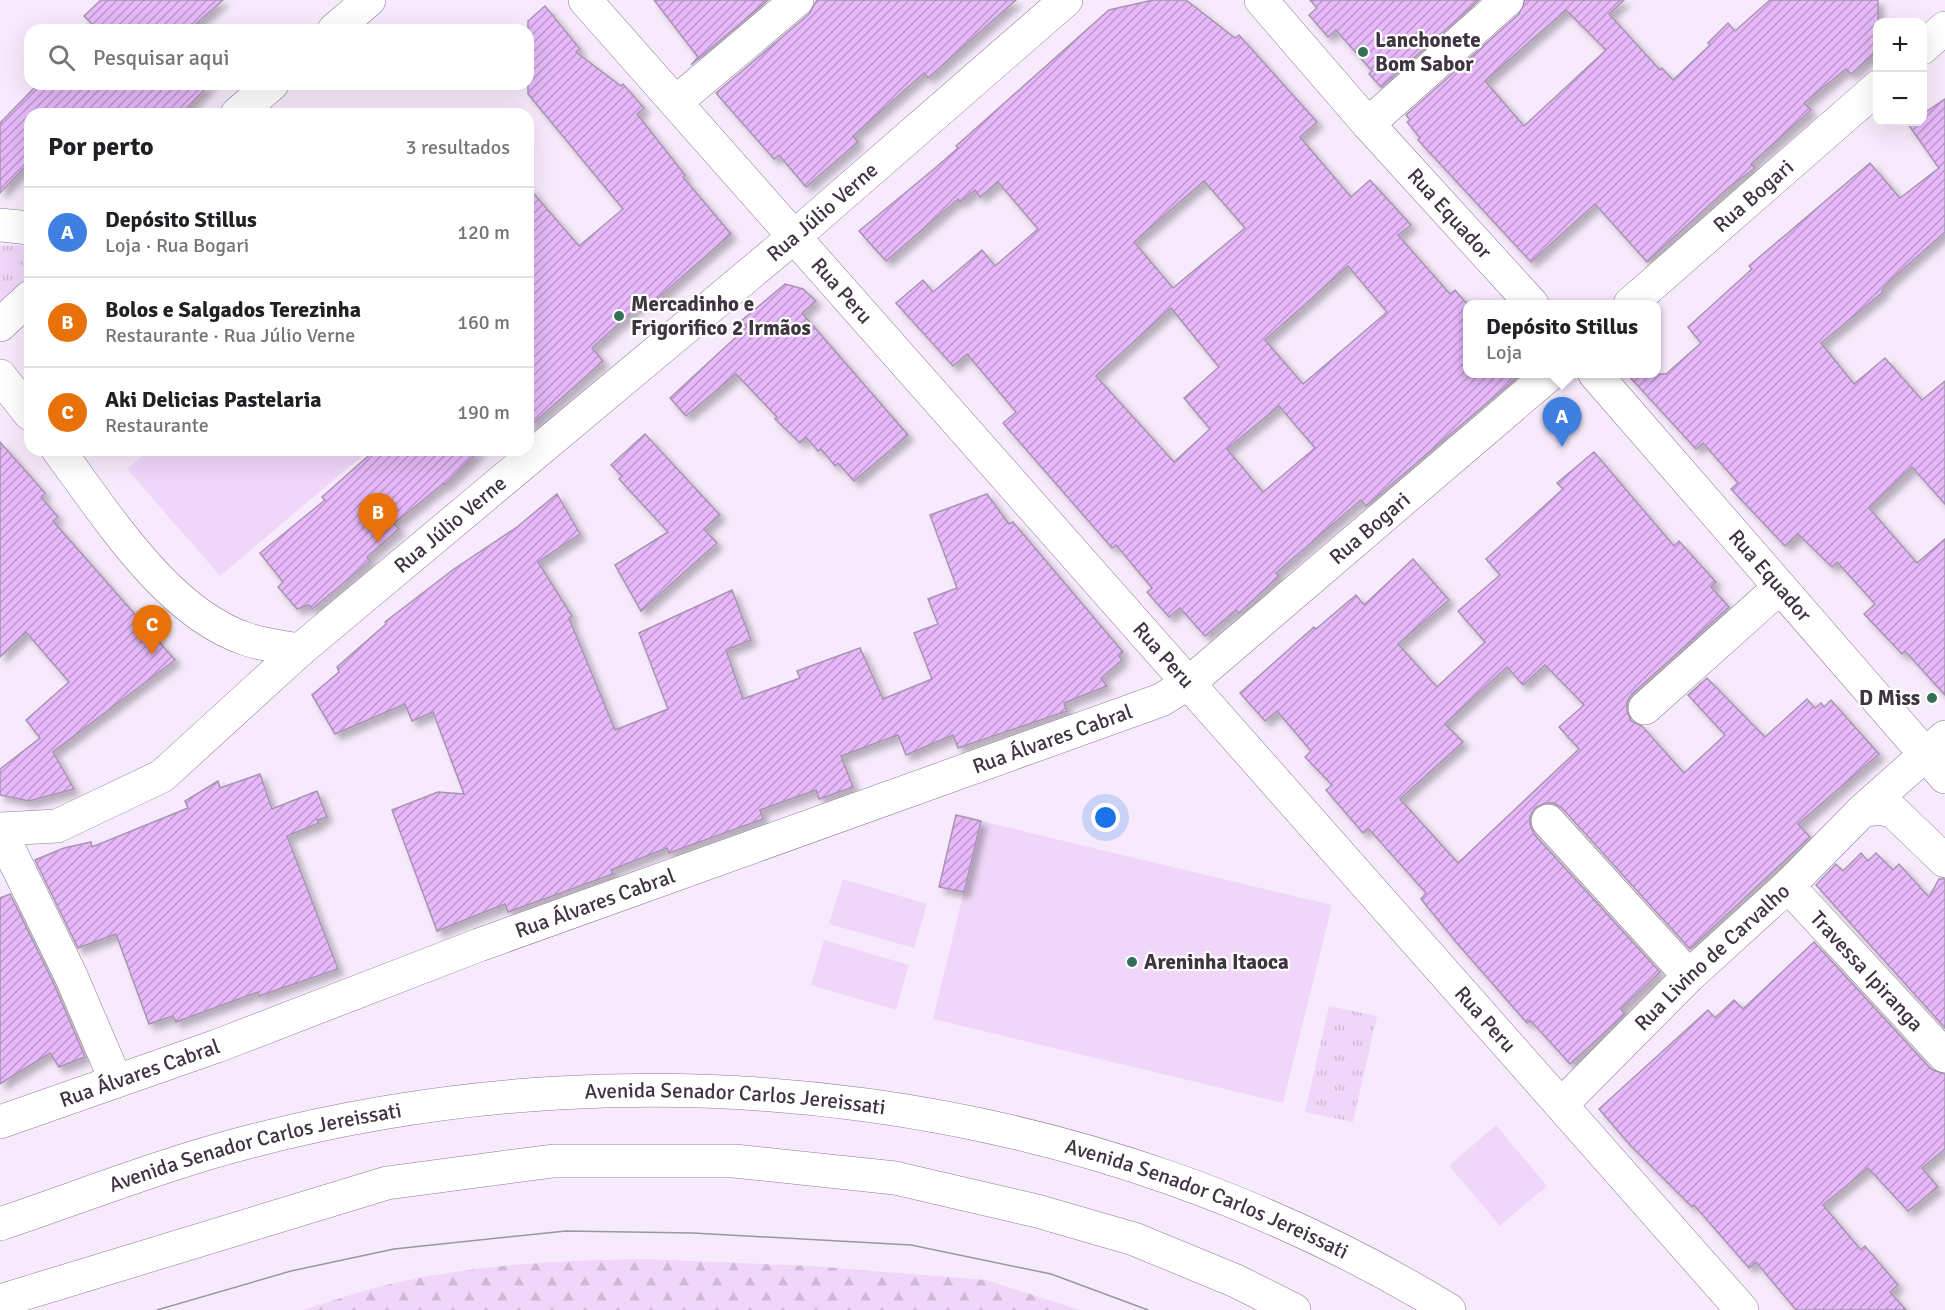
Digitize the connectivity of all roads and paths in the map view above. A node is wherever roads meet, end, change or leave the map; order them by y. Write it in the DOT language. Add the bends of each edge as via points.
graph roads {
  1 [pos="369,0"];
  2 [pos="585,0"];
  3 [pos="797,0"];
  4 [pos="1066,0"];
  5 [pos="1261,0"];
  6 [pos="1508,0"];
  7 [pos="341,24"];
  8 [pos="1945,28"];
  9 [pos="1927,44"];
  10 [pos="265,90"];
  11 [pos="1873,91"];
  12 [pos="676,102"];
  13 [pos="244,108"];
  14 [pos="1368,124"];
  15 [pos="0,225"];
  16 [pos="24,227"];
  17 [pos="795,237"];
  18 [pos="1528,300"];
  19 [pos="1635,300"];
  20 [pos="24,303"];
  21 [pos="0,325"];
  22 [pos="0,376"];
  23 [pos="1545,378"];
  24 [pos="1598,378"];
  25 [pos="24,406"];
  26 [pos="534,455"];
  27 [pos="63,456"];
  28 [pos="533,456"];
  29 [pos="1780,587"];
  30 [pos="300,650"];
  31 [pos="1190,682"];
  32 [pos="1645,708"];
  33 [pos="1938,756"];
  34 [pos="1863,811"];
  35 [pos="1548,821"];
  36 [pos="0,830"];
  37 [pos="1945,861"];
  38 [pos="1788,886"];
  39 [pos="1689,976"];
  40 [pos="1945,1056"];
  41 [pos="116,1082"];
  42 [pos="1562,1104"];
  43 [pos="0,1122"];
  44 [pos="0,1224"];
  45 [pos="0,1301"];
  46 [pos="1294,1310"];
  47 [pos="1449,1310"];
  48 [pos="1742,1310"];
  1 -- 7 [label="street"];
  2 -- 12 [label="street, Rua Peru"];
  3 -- 12 [label="street"];
  4 -- 17 [label="street, Rua Júlio Verne"];
  5 -- 14 [label="street, Rua Equador"];
  6 -- 14 [label="street"];
  8 -- 9 [label="street"];
  10 -- 13 [label="street"];
  11 -- 19 [label="street, Rua Bogari"];
  12 -- 17 [label="street, Rua Peru"];
  14 -- 18 [label="street, Rua Equador"];
  15 -- 16 [label="street"];
  17 -- 26 [label="street, Rua Júlio Verne"];
  17 -- 31 [label="street, Rua Peru"];
  20 -- 21 [label="street"];
  22 -- 25 [label="street"];
  23 -- 31 [label="street, Rua Bogari"];
  24 -- 29 [label="street, Rua Equador"];
  27 -- 30 [label="street" via="145,564 191,609 245,639"];
  28 -- 30 [label="street, Rua Júlio Verne"];
  29 -- 32 [label="street"];
  29 -- 33 [label="street, Rua Equador"];
  30 -- 36 [label="street, Rua Júlio Verne" via="162,776 57,826"];
  31 -- 41 [label="street, Rua Álvares Cabral" via="1161,700 1070,735 490,941"];
  31 -- 42 [label="street, Rua Peru"];
  33 -- 34 [label="street, Rua Livino de Carvalho"];
  34 -- 37 [label="street" via="1893,811"];
  34 -- 38 [label="street, Rua Livino de Carvalho"];
  35 -- 39 [label="street"];
  36 -- 41 [label="street" via="71,976"];
  38 -- 39 [label="street, Rua Livino de Carvalho"];
  38 -- 40 [label="street, Travessa Ipiranga"];
  39 -- 42 [label="street, Rua Livino de Carvalho"];
  41 -- 43 [label="street, Rua Álvares Cabral"];
  42 -- 48 [label="street, Rua Peru"];
  44 -- 47 [label="street, Avenida Senador Carlos Jereissati" via="253,1141 400,1111 603,1089 723,1090 931,1114 1056,1143 1240,1205 1344,1253"];
  45 -- 46 [label="street" via="387,1183 553,1161 734,1161 895,1179 1037,1211 1134,1239"];
}
